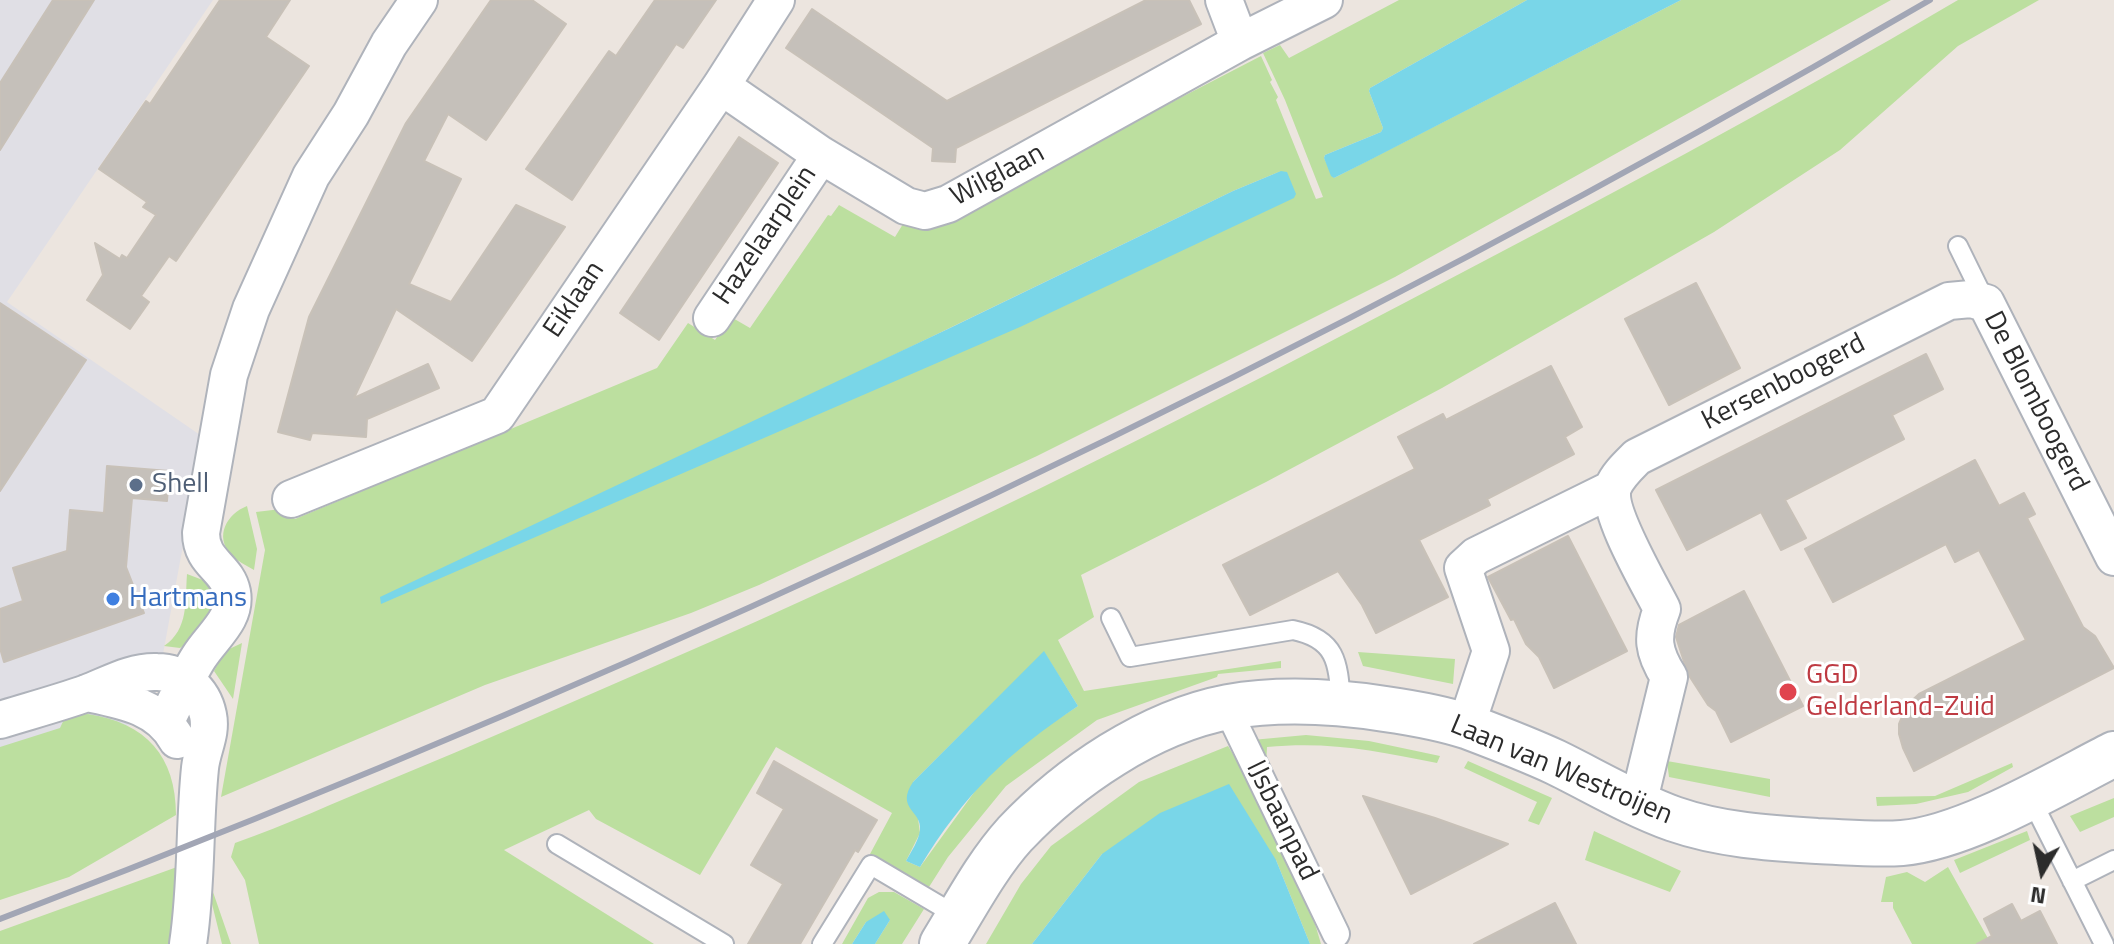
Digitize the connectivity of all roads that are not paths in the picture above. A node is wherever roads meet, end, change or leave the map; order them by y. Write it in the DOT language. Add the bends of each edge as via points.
graph roads {
  1 [pos="419,0"];
  2 [pos="776,0"];
  3 [pos="1224,0"];
  4 [pos="1324,0"];
  5 [pos="1240,42"];
  6 [pos="721,86"];
  7 [pos="821,155"];
  8 [pos="1958,246"];
  9 [pos="1978,301"];
  10 [pos="712,318"];
  11 [pos="1612,489"];
  12 [pos="291,499"];
  13 [pos="2114,557"];
  14 [pos="1111,618"];
  15 [pos="187,681"];
  16 [pos="87,693"];
  17 [pos="1341,702"];
  18 [pos="1227,708"];
  19 [pos="0,720"];
  20 [pos="165,723"];
  21 [pos="1466,726"];
  22 [pos="2114,754"];
  23 [pos="200,765"];
  24 [pos="2030,797"];
  25 [pos="1638,804"];
  26 [pos="557,844"];
  27 [pos="2114,860"];
  28 [pos="2072,881"];
  29 [pos="190,928"];
  30 [pos="951,930"];
  31 [pos="1336,934"];
  32 [pos="2109,943"];
  33 [pos="211,944"];
  34 [pos="724,944"];
  35 [pos="822,944"];
  1 -- 15 [label="street" via="311,176 251,309 227,385 201,533 208,559 232,592 231,605"];
  2 -- 6 [label="street, Eiklaan"];
  3 -- 5 [label="street"];
  4 -- 5 [label="street"];
  5 -- 7 [label="street, Wilglaan" via="948,204 925,211 906,206"];
  6 -- 7 [label="street, Wilglaan"];
  6 -- 12 [label="street, Eiklaan" via="497,415"];
  7 -- 10 [label="street, Hazelaarplein"];
  8 -- 9 [label="lane"];
  9 -- 11 [label="street, Kersenboogerd" via="1949,301 1637,457"];
  9 -- 13 [label="street, De Blomboogerd"];
  11 -- 21 [label="street, Kersenboogerd" via="1476,556 1463,568 1491,651"];
  11 -- 25 [label="street" via="1614,512 1662,609 1655,629 1657,658 1669,677"];
  14 -- 17 [label="lane" via="1130,657 1293,630 1306,633 1318,638 1336,659"];
  15 -- 16 [label="street" via="173,673 141,673"];
  15 -- 20 [label="street"];
  15 -- 23 [label="street" via="208,713 210,728"];
  16 -- 19 [label="street"];
  16 -- 20 [label="street" via="135,704"];
  17 -- 18 [label="street, Laan van Westroijen"];
  17 -- 21 [label="street, Laan van Westroijen"];
  18 -- 30 [label="street, Laan van Westroijen" via="1134,743 1051,800 1013,837"];
  18 -- 31 [label="street, IJsbaanpad"];
  20 -- 23 [label="street"];
  21 -- 25 [label="street, Laan van Westroijen" via="1553,761"];
  22 -- 24 [label="street, Laan van Westroijen"];
  23 -- 29 [label="street"];
  24 -- 25 [label="street, Laan van Westroijen" via="1938,837 1874,844 1719,832"];
  24 -- 28 [label="lane"];
  26 -- 34 [label="lane"];
  27 -- 28 [label="lane"];
  28 -- 32 [label="lane"];
  29 -- 33 [label="street"];
  30 -- 35 [label="lane" via="871,865"];
}
